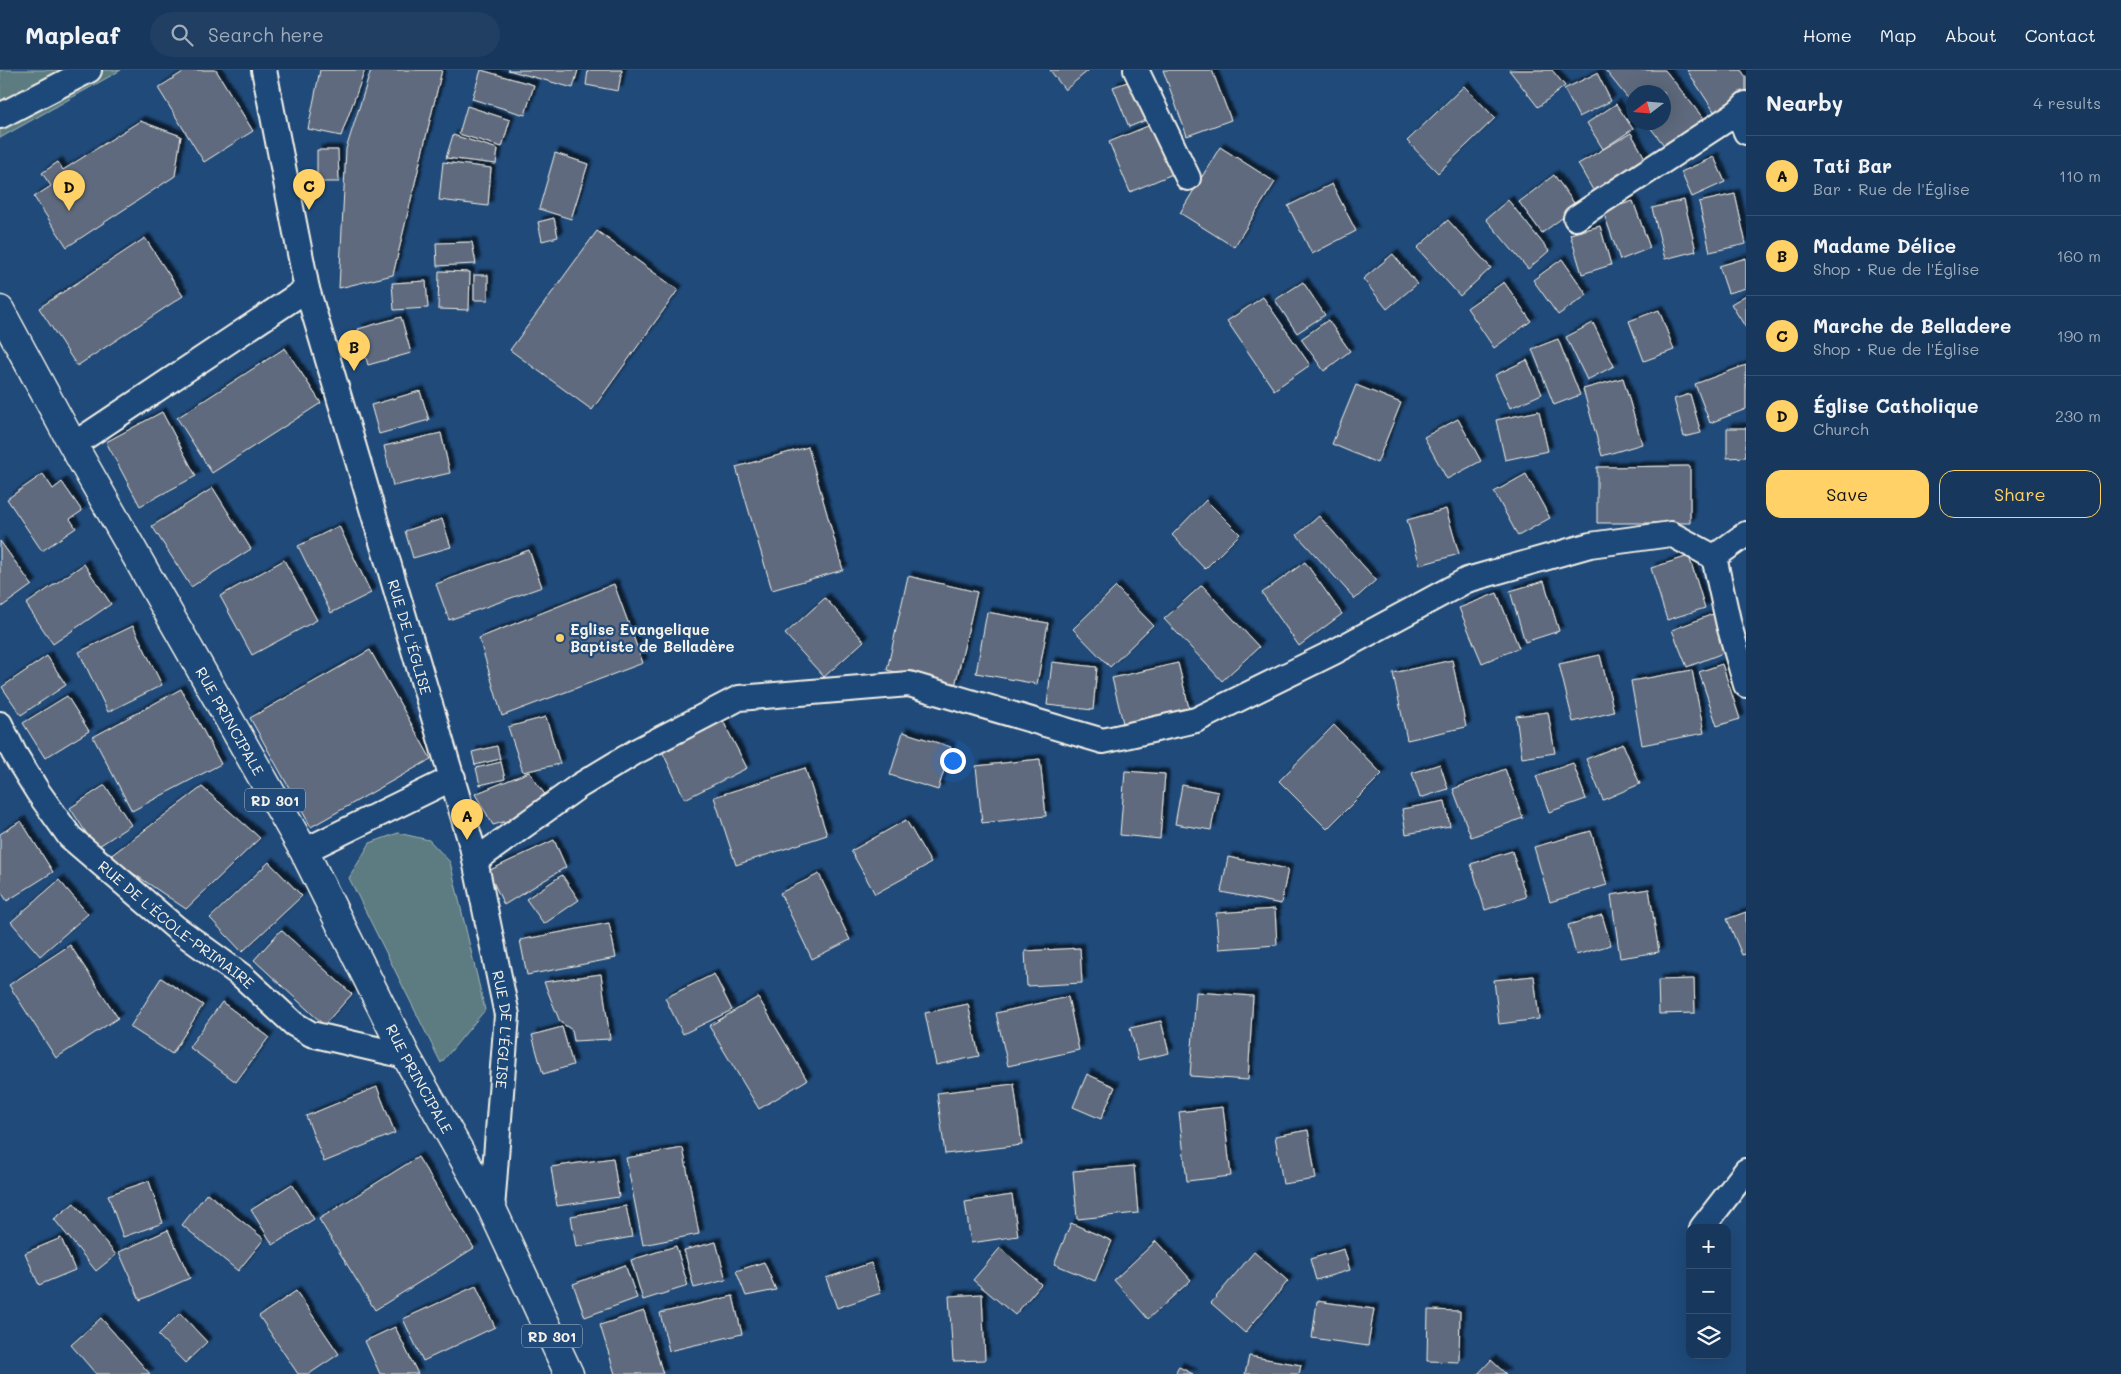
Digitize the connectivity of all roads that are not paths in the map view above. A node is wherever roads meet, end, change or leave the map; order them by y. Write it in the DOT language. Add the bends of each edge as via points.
graph roads {
  1 [pos="89,70"];
  2 [pos="264,70"];
  3 [pos="1136,70"];
  4 [pos="0,116"];
  5 [pos="1743,116"];
  6 [pos="1188,178"];
  7 [pos="1576,218"];
  8 [pos="307,289"];
  9 [pos="0,310"];
  10 [pos="73,445"];
  11 [pos="1746,534"];
  12 [pos="1714,556"];
  13 [pos="1746,685"];
  14 [pos="0,724"];
  15 [pos="7,758"];
  16 [pos="453,778"];
  17 [pos="304,851"];
  18 [pos="476,860"];
  19 [pos="406,1056"];
  20 [pos="1746,1171"];
  21 [pos="492,1209"];
  22 [pos="1705,1224"];
  23 [pos="569,1374"];
  1 -- 4 [label="street"];
  2 -- 8 [label="street, RUE DE L'ÉGLISE"];
  3 -- 6 [label="street"];
  5 -- 7 [label="street"];
  8 -- 10 [label="street"];
  8 -- 16 [label="street, RUE DE L'ÉGLISE"];
  9 -- 10 [label="main road, RUE PRINCIPALE / RD 301"];
  10 -- 17 [label="main road, RUE PRINCIPALE / RD 301"];
  11 -- 12 [label="street"];
  12 -- 13 [label="street"];
  12 -- 18 [label="street" via="1671,534 1590,545 1467,580 1334,652 1196,720 1104,741 909,684 739,698 637,751 579,786"];
  14 -- 15 [label="street, RUE DE L'ÉCOLE-PRIMAIRE"];
  15 -- 19 [label="street, RUE DE L'ÉCOLE-PRIMAIRE" via="70,837 176,928 242,976 294,1024 311,1034"];
  16 -- 17 [label="street"];
  16 -- 18 [label="street, RUE DE L'ÉGLISE"];
  17 -- 19 [label="main road, RUE PRINCIPALE / RD 301"];
  18 -- 21 [label="street, RUE DE L'ÉGLISE" via="507,1015"];
  19 -- 21 [label="main road, RUE PRINCIPALE / RD 301"];
  20 -- 22 [label="street"];
  21 -- 23 [label="main road, RUE PRINCIPALE / RD 301"];
}
